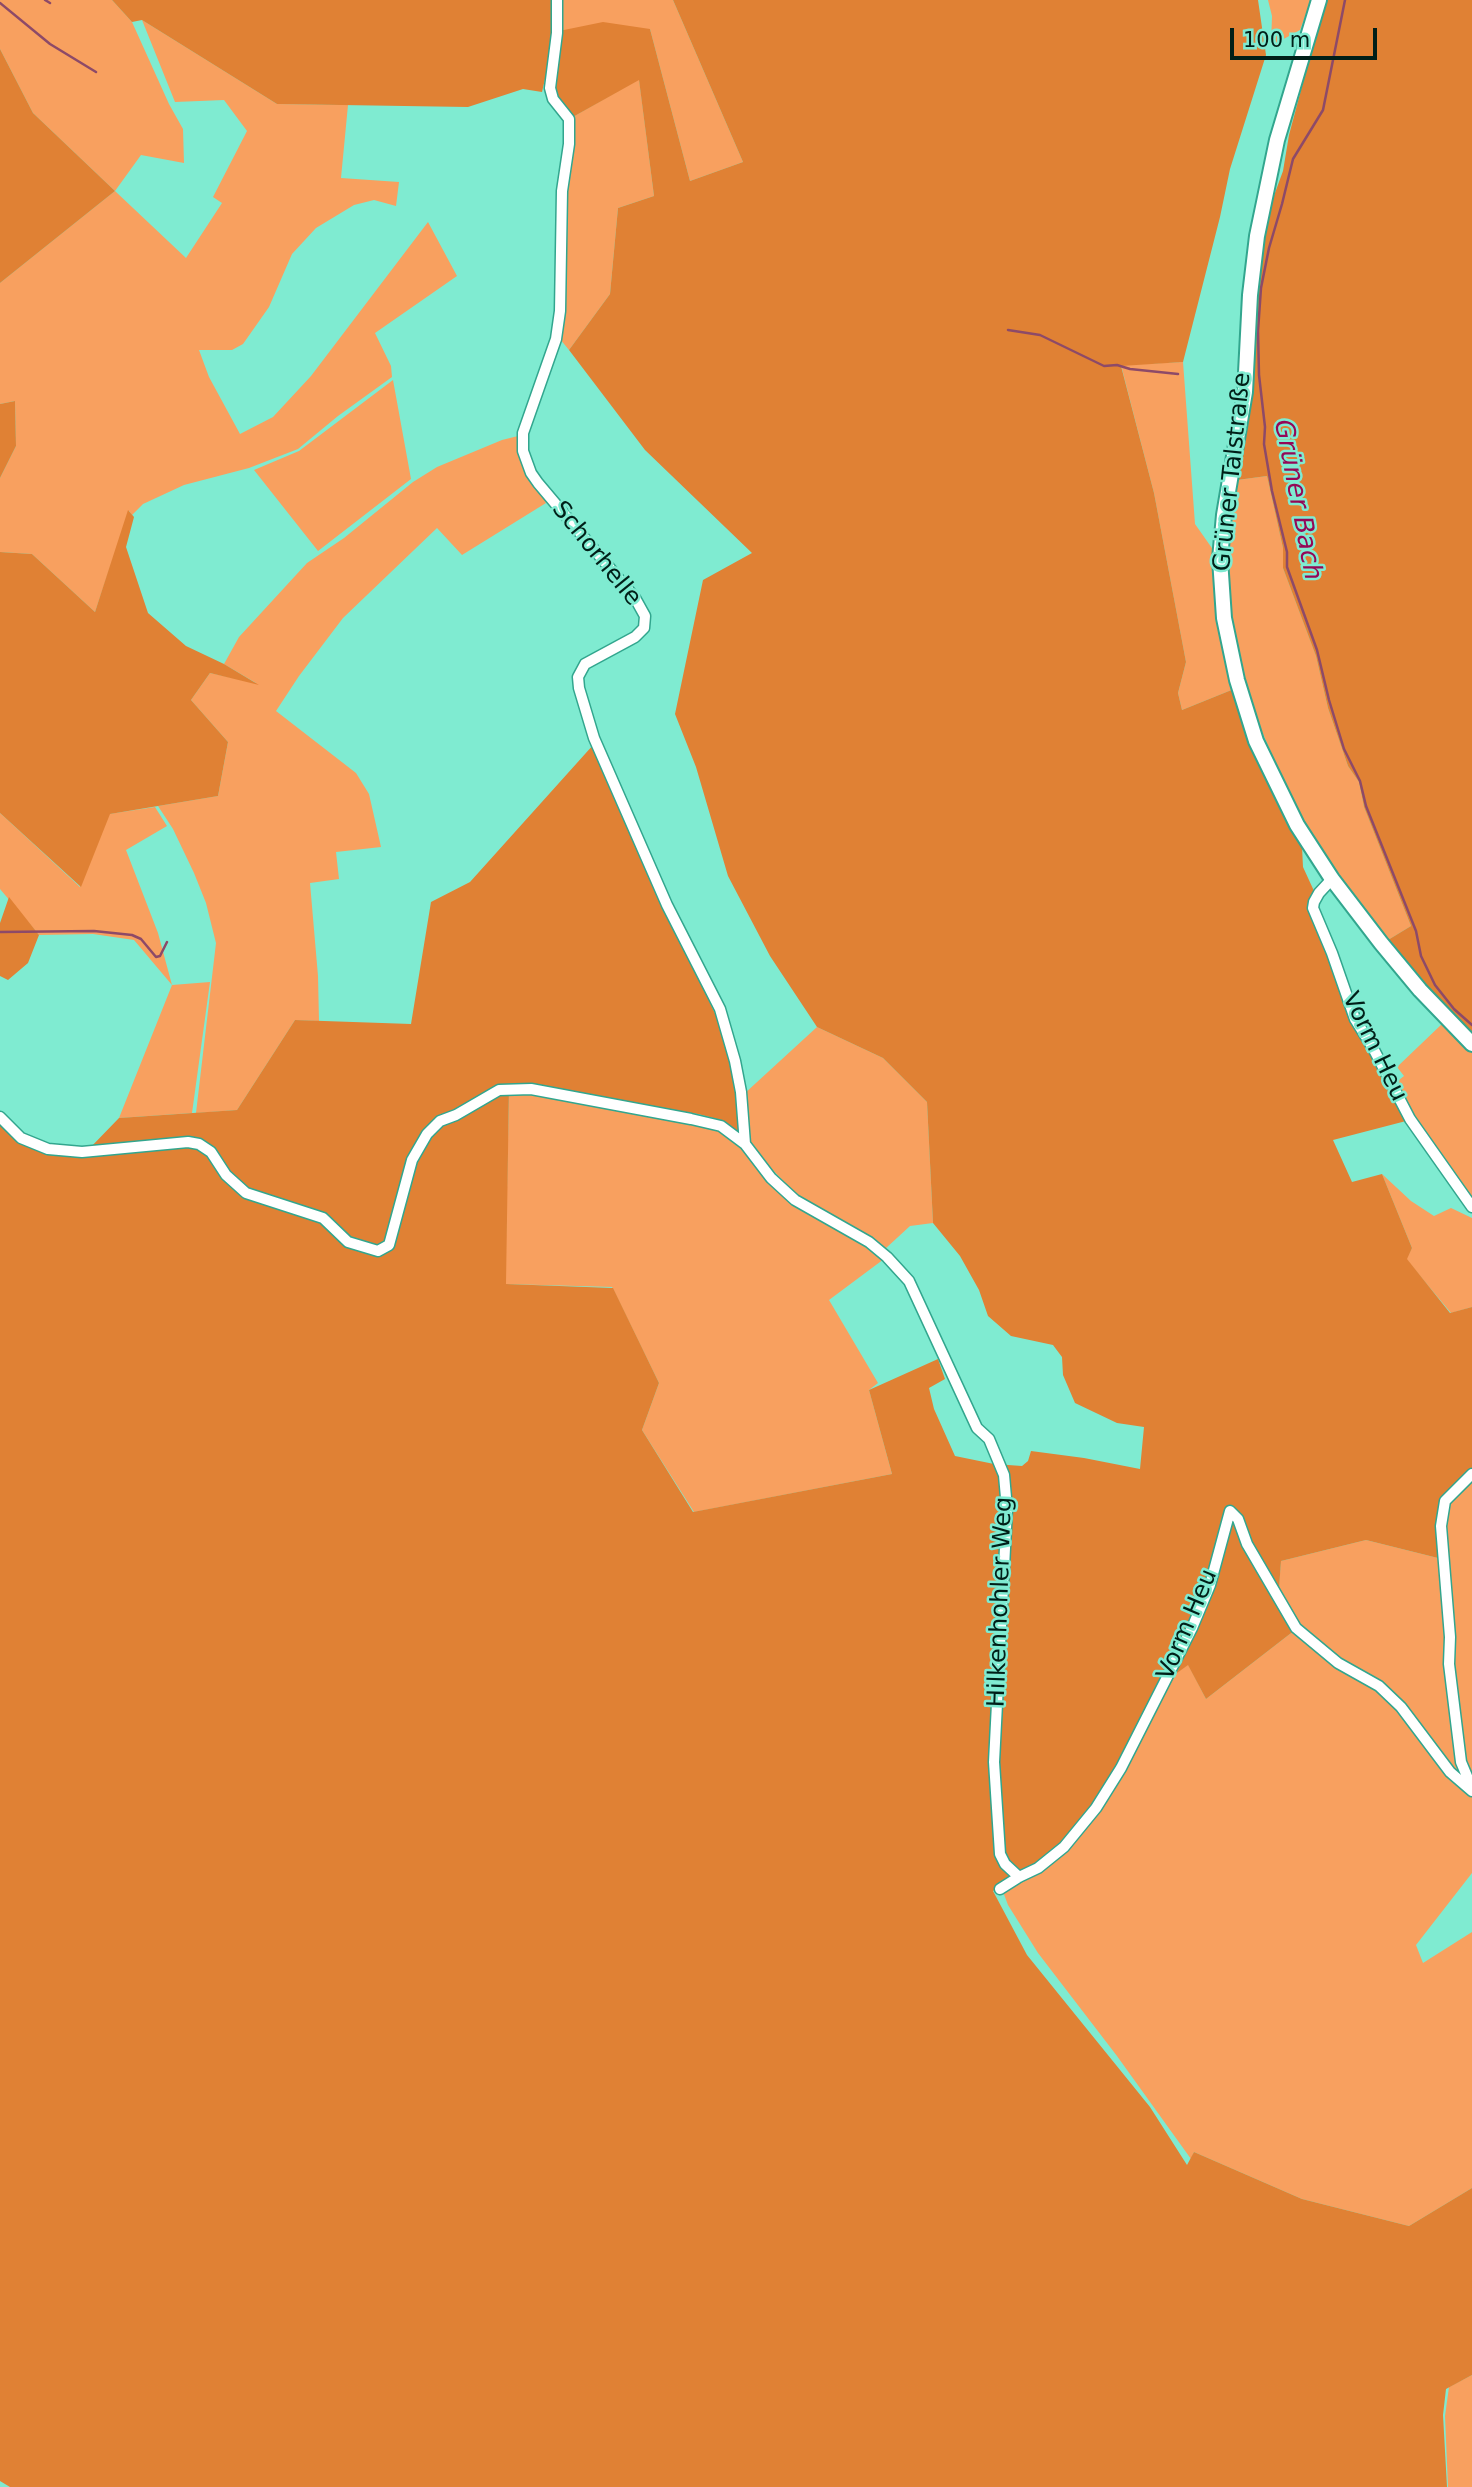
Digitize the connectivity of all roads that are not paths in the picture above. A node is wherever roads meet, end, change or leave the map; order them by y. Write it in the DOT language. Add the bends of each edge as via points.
graph roads {
  1 [pos="557,0"];
  2 [pos="1319,0"];
  3 [pos="1332,879"];
  4 [pos="1472,1044"];
  5 [pos="0,1117"];
  6 [pos="745,1144"];
  7 [pos="1472,1207"];
  8 [pos="1472,1474"];
  9 [pos="1472,1789"];
  10 [pos="1019,1877"];
  11 [pos="1000,1889"];
  1 -- 6 [label="street, Schorhelle" via="550,88 569,119 562,191 560,311 556,339 523,433 523,451 538,483 645,616 644,628 635,637 585,664 578,677 579,688 594,738 667,905 720,1009 739,1082"];
  2 -- 3 [label="main road, Grüner Talstraße" via="1277,139 1257,236 1245,392 1224,515 1221,584 1229,648 1256,741 1297,825"];
  3 -- 4 [label="main road, Grüner Talstraße" via="1420,990"];
  3 -- 7 [label="street, Vorm Heu" via="1313,908 1355,1019 1410,1119"];
  5 -- 6 [label="street, Hilkenhohler Weg" via="21,1138 48,1149 82,1152 199,1144 246,1193 323,1218 348,1242 378,1251 389,1245 412,1160 427,1134 440,1121 499,1090 531,1089 691,1119 721,1126"];
  6 -- 10 [label="street, Hilkenhohler Weg" via="795,1200 869,1242 909,1282 1004,1475 1007,1509 994,1762 1000,1854"];
  8 -- 9 [label="street, Vorm Heu" via="1445,1501 1441,1526 1449,1664 1461,1762"];
  9 -- 10 [label="street, Vorm Heu" via="1450,1772 1401,1707 1379,1686 1338,1663 1296,1628 1230,1511 1210,1585 1192,1628 1121,1768 1064,1847"];
  10 -- 11 [label="street, Vorm Heu"];
}
